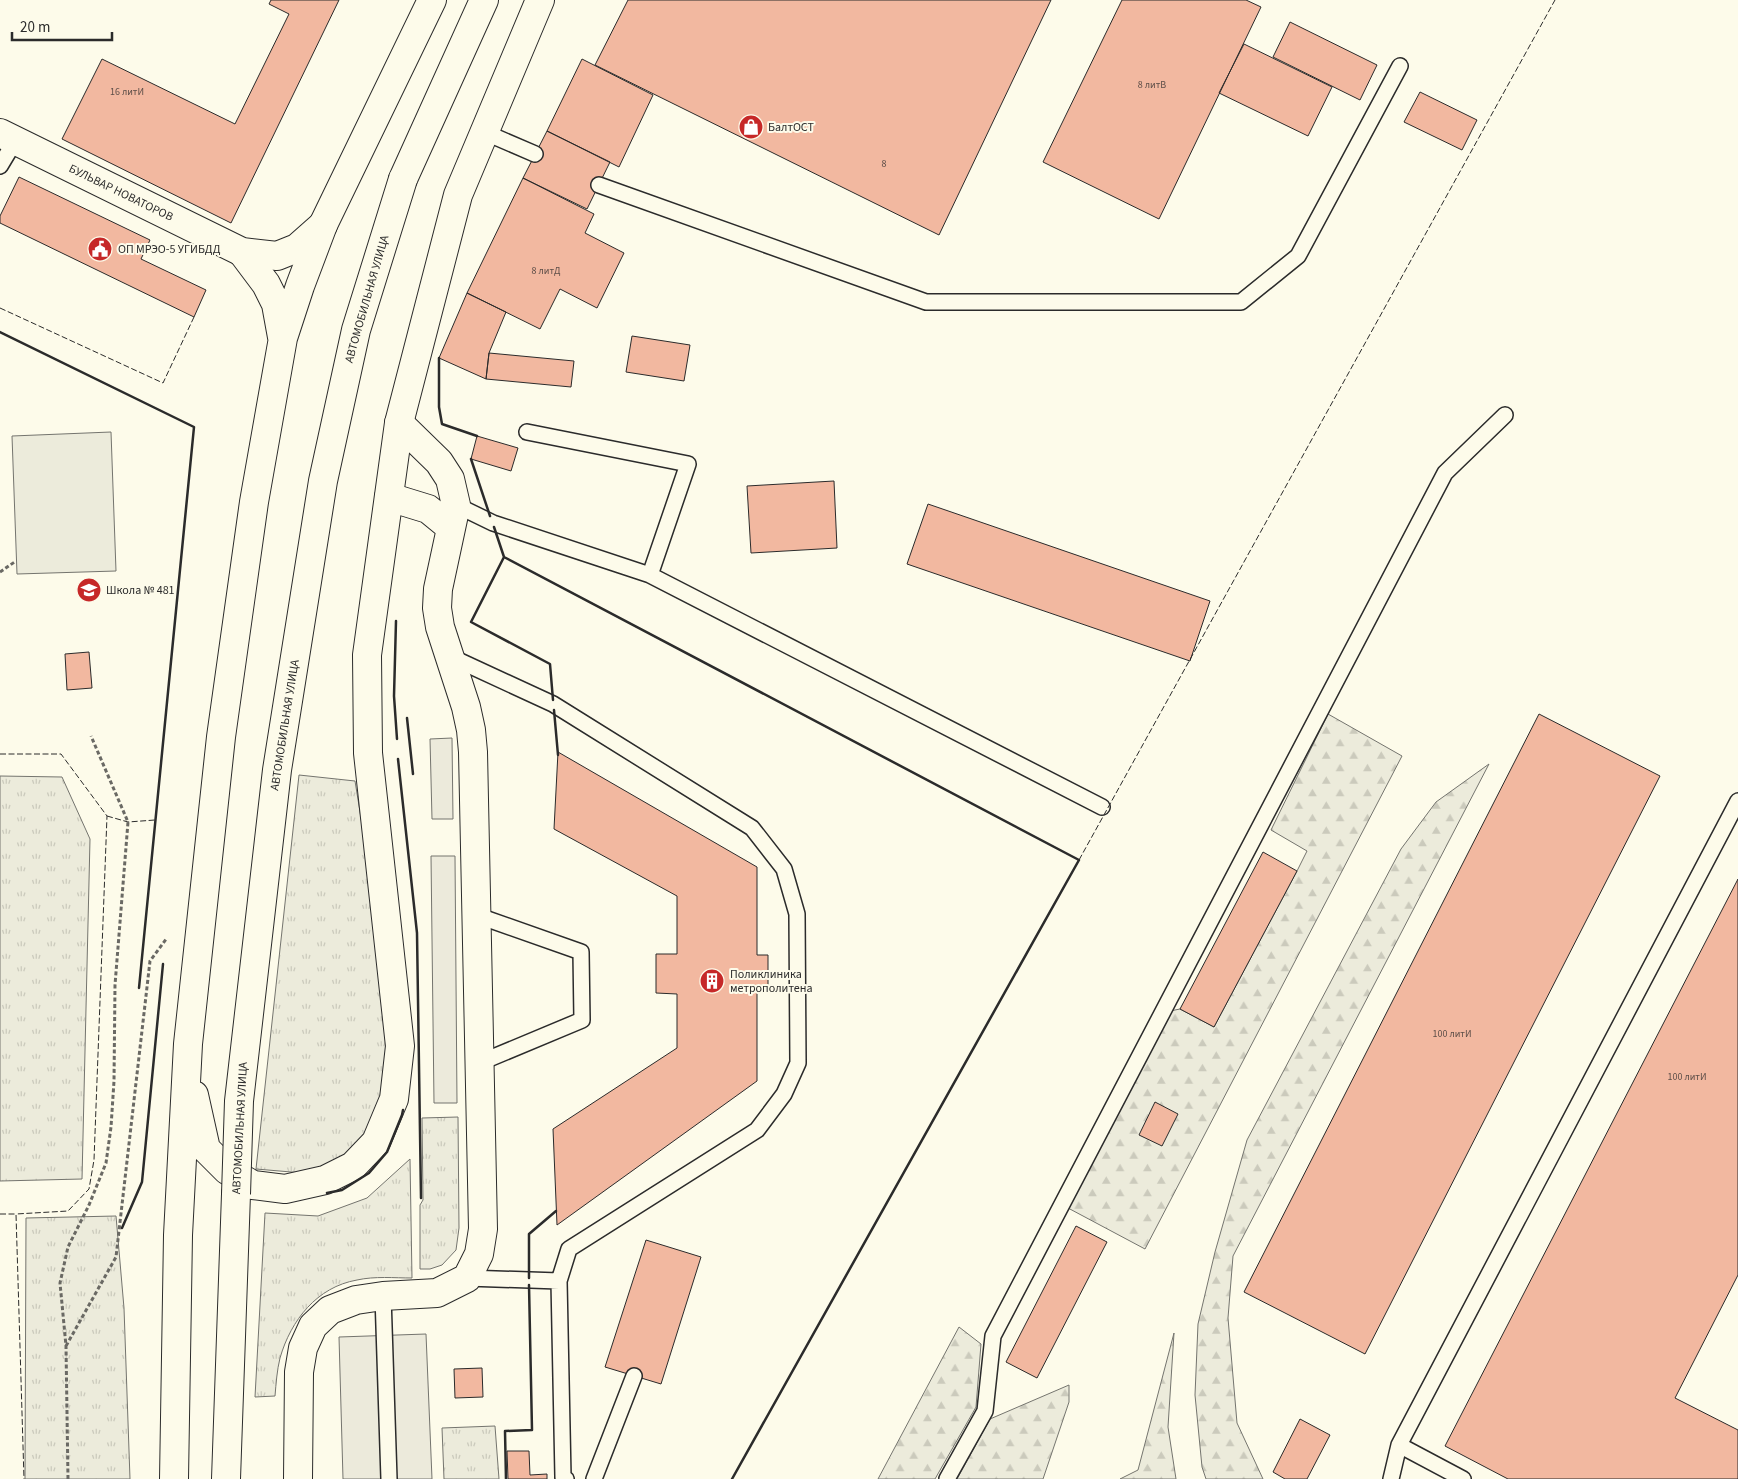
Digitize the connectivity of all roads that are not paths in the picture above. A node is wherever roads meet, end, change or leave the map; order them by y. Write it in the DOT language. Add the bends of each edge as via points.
graph roads {
  1 [pos="432,0"];
  2 [pos="484,0"];
  3 [pos="540,0"];
  4 [pos="1400,66"];
  5 [pos="484,132"];
  6 [pos="8,137"];
  7 [pos="535,154"];
  8 [pos="0,166"];
  9 [pos="599,185"];
  10 [pos="323,225"];
  11 [pos="242,252"];
  12 [pos="283,338"];
  13 [pos="1505,415"];
  14 [pos="399,423"];
  15 [pos="527,432"];
  16 [pos="389,497"];
  17 [pos="453,516"];
  18 [pos="650,575"];
  19 [pos="449,656"];
  20 [pos="1738,801"];
  21 [pos="1102,806"];
  22 [pos="476,915"];
  23 [pos="188,1044"];
  24 [pos="479,1063"];
  25 [pos="467,1278"];
  26 [pos="558,1281"];
  27 [pos="383,1296"];
  28 [pos="634,1376"];
  29 [pos="1399,1445"];
  30 [pos="174,1479"];
  31 [pos="226,1479"];
  32 [pos="298,1479"];
  33 [pos="389,1479"];
  34 [pos="566,1479"];
  35 [pos="594,1479"];
  36 [pos="947,1479"];
  37 [pos="1391,1479"];
  38 [pos="1463,1479"];
  1 -- 10 [label="main road"];
  2 -- 31 [label="main road, АВТОМОБИЛЬНАЯ УЛИЦА, bridge" via="403,179 356,330 323,481 277,770 239,1101"];
  3 -- 5 [label="main road"];
  4 -- 9 [label="lane" via="1298,256 1241,302 926,302"];
  5 -- 7 [label="lane"];
  5 -- 14 [label="main road" via="458,195"];
  6 -- 8 [label="lane"];
  6 -- 11 [label="main road, БУЛЬВАР НОВАТОРОВ"];
  10 -- 11 [label="main road" via="297,248 277,256"];
  10 -- 12 [label="main road"];
  11 -- 12 [label="main road" via="266,284 276,304"];
  12 -- 23 [label="main road" via="254,502 224,718"];
  13 -- 36 [label="lane" via="1445,473 993,1336 985,1411"];
  14 -- 16 [label="main road"];
  14 -- 17 [label="main road" via="439,462 450,479"];
  15 -- 18 [label="lane" via="688,464"];
  16 -- 17 [label="main road"];
  16 -- 23 [label="main road" via="367,655 368,753 400,1046 394,1099 376,1142 353,1166 325,1180 284,1189 253,1185 227,1170 206,1149 195,1103"];
  17 -- 18 [label="lane" via="493,523"];
  17 -- 19 [label="main road" via="437,608"];
  18 -- 21 [label="lane"];
  19 -- 22 [label="main road" via="471,730"];
  19 -- 26 [label="lane" via="553,704 752,828 784,869 797,914 798,1063 784,1094 757,1130 569,1249"];
  20 -- 29 [label="lane"];
  22 -- 24 [label="main road"];
  22 -- 24 [label="lane" via="581,952 582,1020"];
  23 -- 30 [label="main road" via="178,1236"];
  24 -- 25 [label="main road" via="483,1229 479,1254"];
  25 -- 26 [label="lane"];
  25 -- 27 [label="main road" via="437,1293"];
  26 -- 34 [label="lane" via="563,1477"];
  27 -- 32 [label="main road" via="356,1300 330,1310 313,1326 303,1348 299,1372"];
  27 -- 33 [label="lane"];
  28 -- 35 [label="lane"];
  29 -- 37 [label="lane"];
  29 -- 38 [label="lane"];
}
